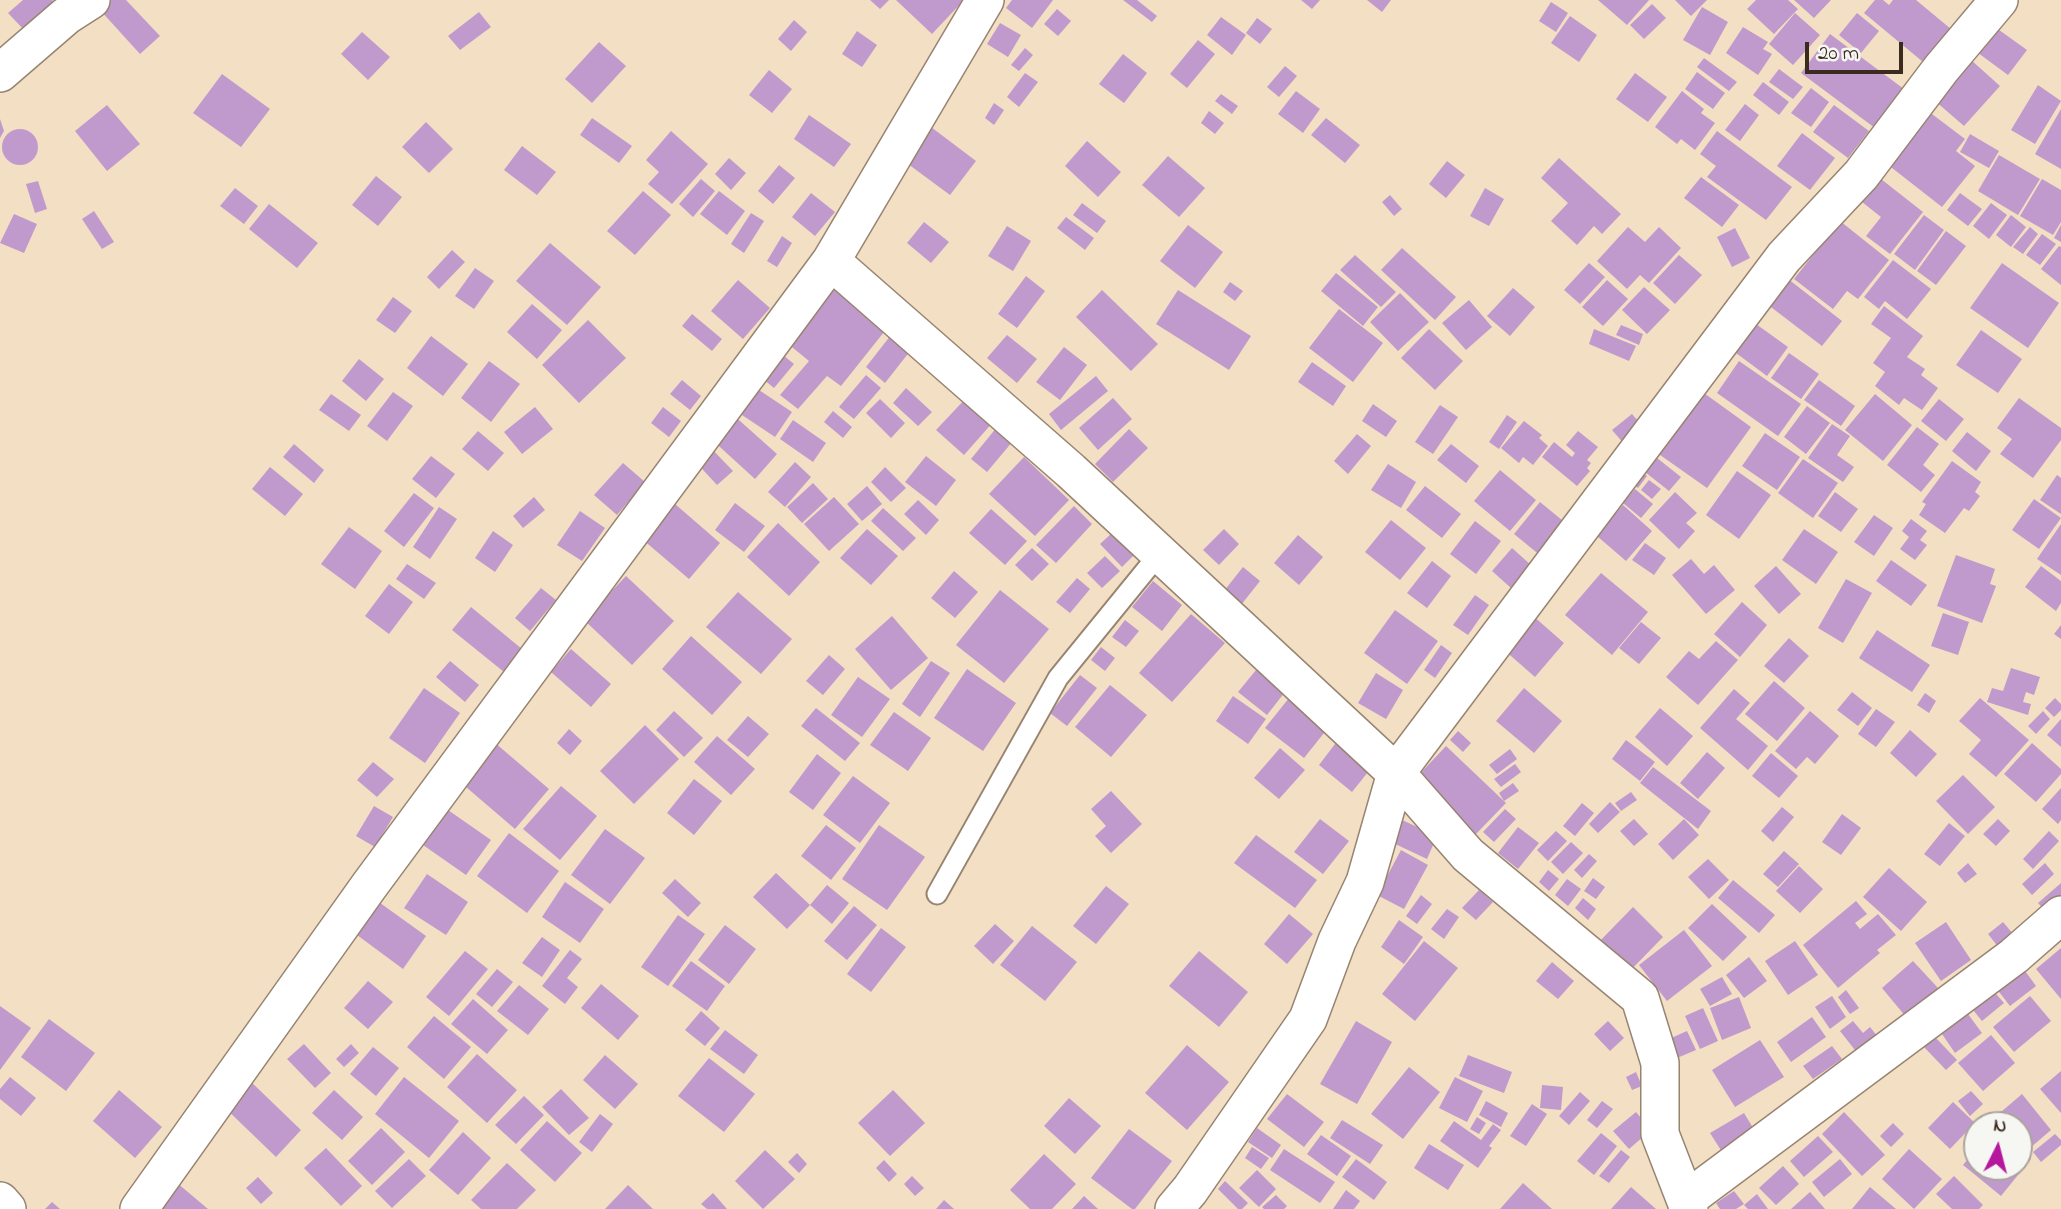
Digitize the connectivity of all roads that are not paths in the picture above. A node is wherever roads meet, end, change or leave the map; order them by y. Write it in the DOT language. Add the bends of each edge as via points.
graph roads {
  1 [pos="91,0"];
  2 [pos="985,0"];
  3 [pos="1999,0"];
  4 [pos="0,73"];
  5 [pos="831,261"];
  6 [pos="1159,554"];
  7 [pos="1396,773"];
  8 [pos="937,894"];
  9 [pos="2061,915"];
  10 [pos="0,1201"];
  11 [pos="1687,1204"];
  12 [pos="7,1209"];
  13 [pos="139,1209"];
  14 [pos="1174,1209"];
  1 -- 4 [label="street"];
  2 -- 5 [label="street"];
  3 -- 7 [label="street" via="1861,175 1784,257"];
  5 -- 6 [label="street"];
  5 -- 13 [label="street" via="369,886"];
  6 -- 7 [label="street"];
  6 -- 8 [label="lane" via="1058,678"];
  7 -- 11 [label="street" via="1468,855 1640,998 1660,1063 1660,1134"];
  7 -- 14 [label="street" via="1365,882 1308,1019"];
  9 -- 11 [label="street" via="2014,956"];
  10 -- 12 [label="street"];
}
